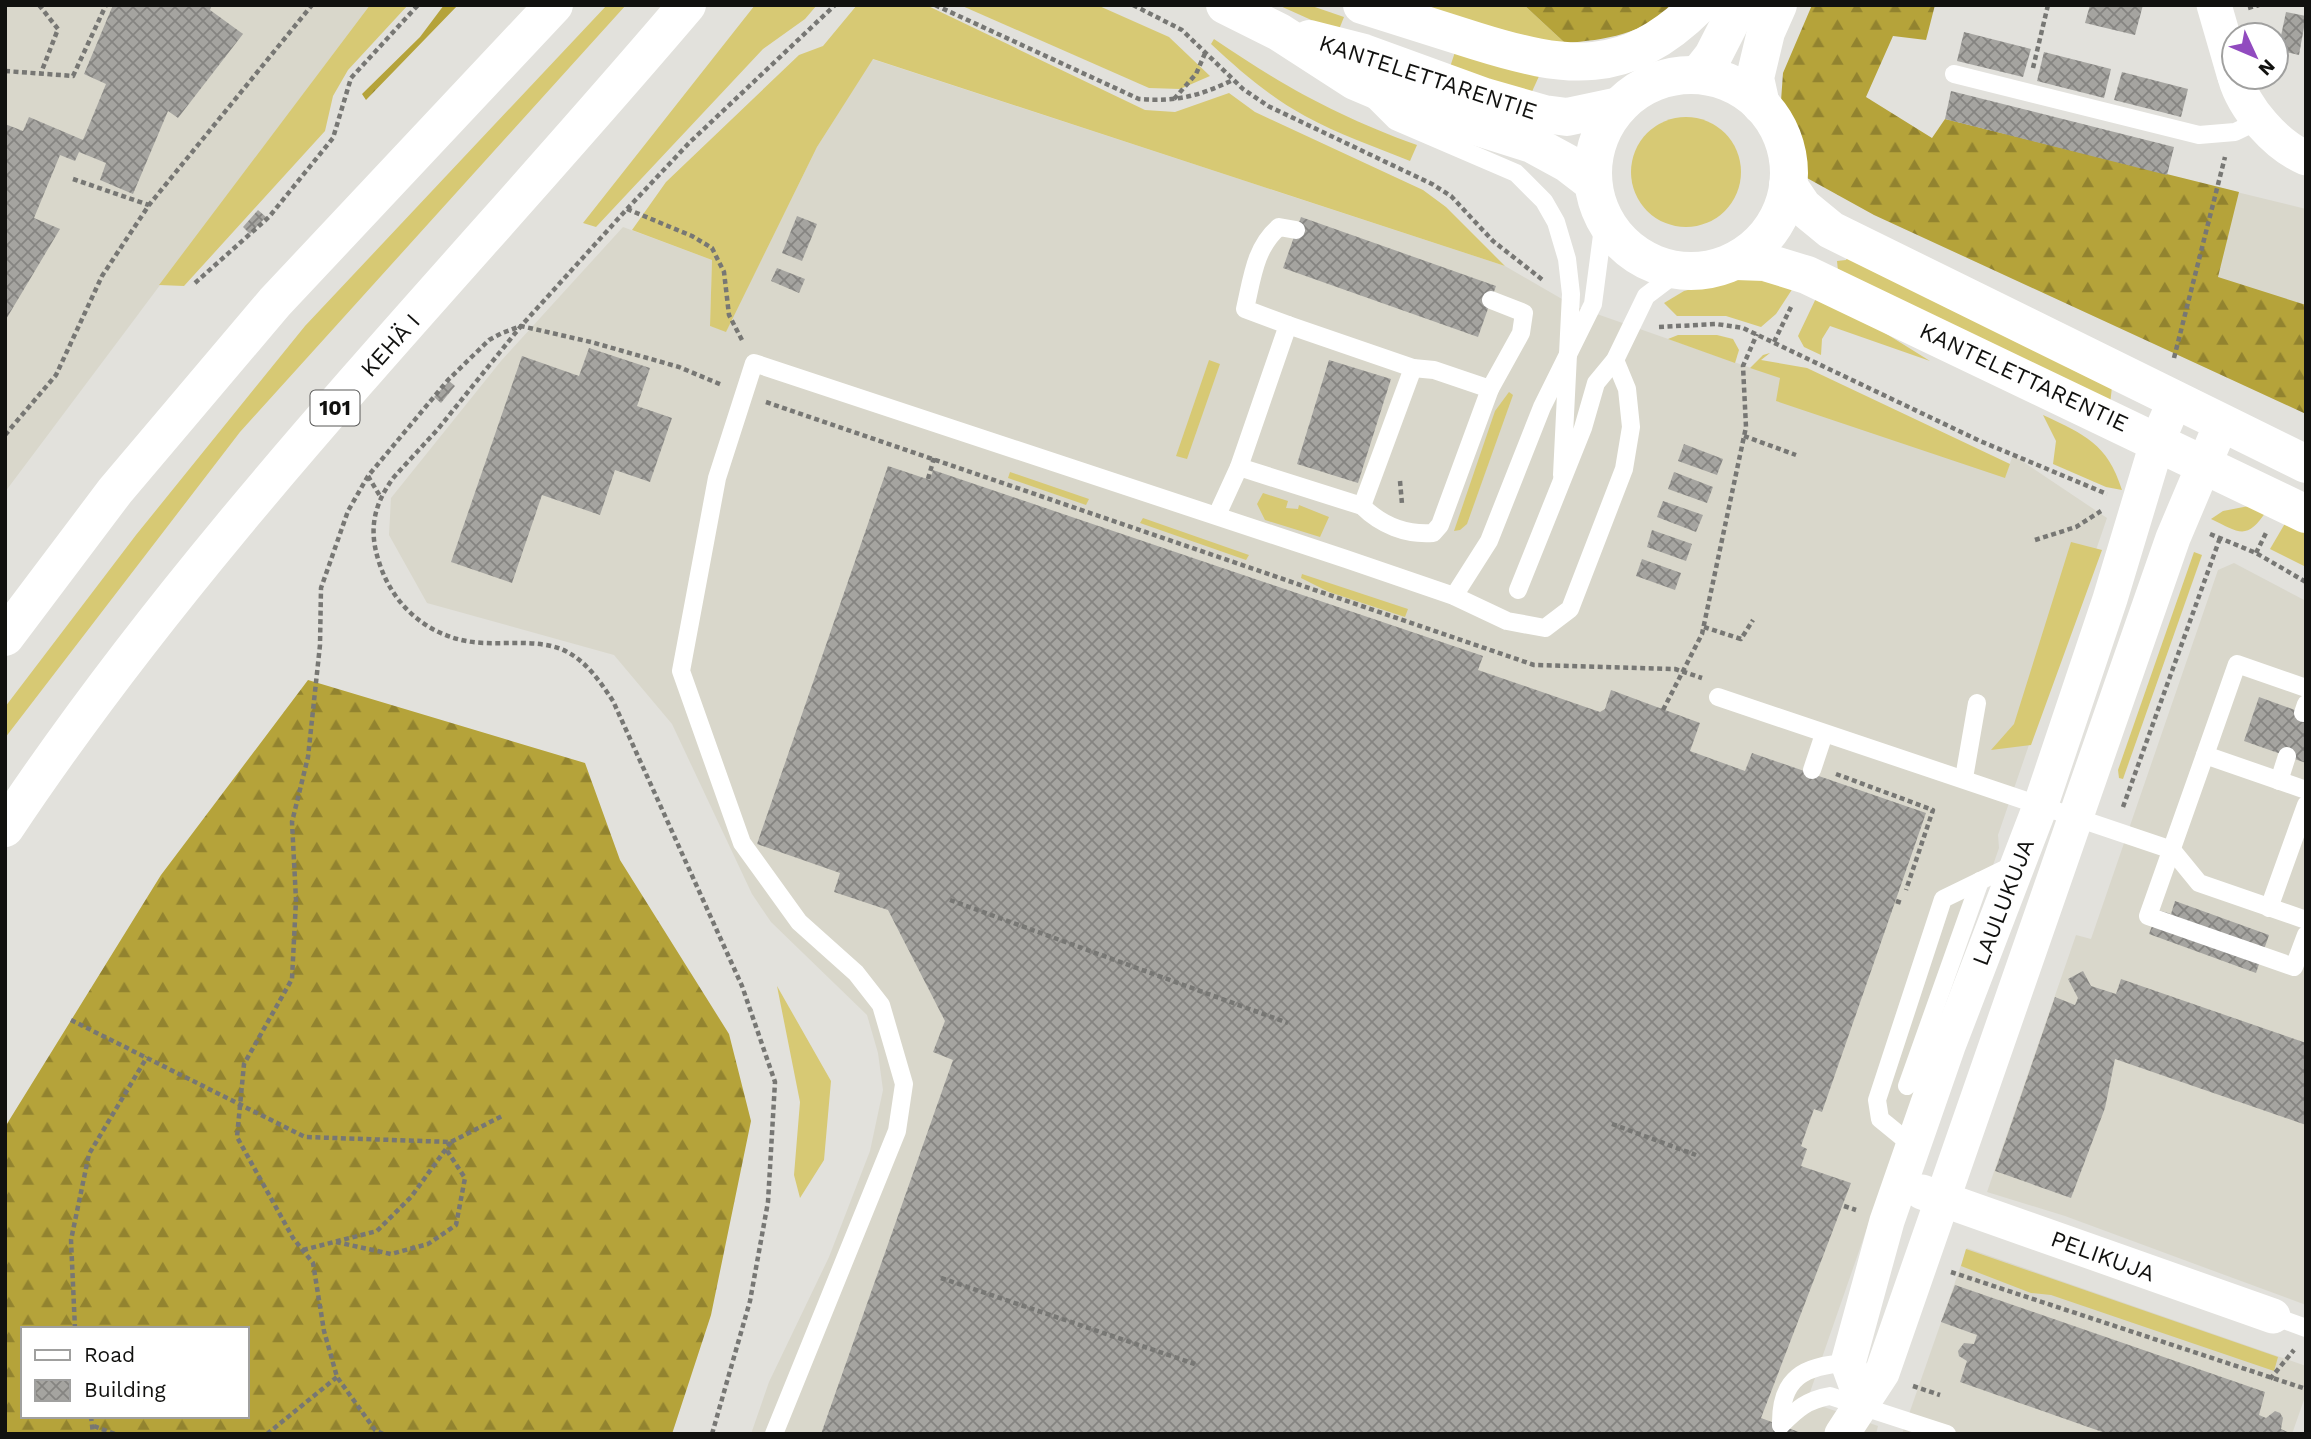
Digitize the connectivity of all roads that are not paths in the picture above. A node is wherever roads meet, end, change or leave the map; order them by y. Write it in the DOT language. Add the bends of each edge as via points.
graph roads {
  1 [pos="554,5"];
  2 [pos="687,5"];
  3 [pos="1225,5"];
  4 [pos="1362,5"];
  5 [pos="1699,5"];
  6 [pos="1740,5"];
  7 [pos="1778,5"];
  8 [pos="2214,5"];
  9 [pos="2220,26"];
  10 [pos="1279,32"];
  11 [pos="1954,74"];
  12 [pos="1698,75"];
  13 [pos="1354,82"];
  14 [pos="2238,91"];
  15 [pos="1762,105"];
  16 [pos="1619,106"];
  17 [pos="2247,126"];
  18 [pos="2306,158"];
  19 [pos="1593,183"];
  20 [pos="1788,185"];
  21 [pos="1604,220"];
  22 [pos="1296,230"];
  23 [pos="1735,261"];
  24 [pos="1679,271"];
  25 [pos="1491,300"];
  26 [pos="1288,325"];
  27 [pos="1568,357"];
  28 [pos="1615,360"];
  29 [pos="1413,368"];
  30 [pos="2173,383"];
  31 [pos="1490,389"];
  32 [pos="2222,422"];
  33 [pos="2158,440"];
  34 [pos="2205,464"];
  35 [pos="2306,464"];
  36 [pos="1239,467"];
  37 [pos="1562,475"];
  38 [pos="1362,506"];
  39 [pos="2306,514"];
  40 [pos="1217,515"];
  41 [pos="1518,590"];
  42 [pos="1454,596"];
  43 [pos="5,637"];
  44 [pos="2306,688"];
  45 [pos="1714,689"];
  46 [pos="1976,703"];
  47 [pos="1824,734"];
  48 [pos="2205,755"];
  49 [pos="2287,756"];
  50 [pos="1814,765"];
  51 [pos="1964,778"];
  52 [pos="2279,781"];
  53 [pos="2306,790"];
  54 [pos="2040,804"];
  55 [pos="2306,805"];
  56 [pos="2077,817"];
  57 [pos="5,828"];
  58 [pos="2172,850"];
  59 [pos="2018,862"];
  60 [pos="1980,881"];
  61 [pos="2269,908"];
  62 [pos="2306,920"];
  63 [pos="2306,935"];
  64 [pos="1907,1086"];
  65 [pos="1913,1146"];
  66 [pos="1899,1184"];
  67 [pos="1942,1199"];
  68 [pos="2273,1316"];
  69 [pos="2306,1328"];
  70 [pos="1848,1363"];
  71 [pos="1861,1419"];
  72 [pos="774,1434"];
  73 [pos="1842,1434"];
  74 [pos="1947,1434"];
  1 -- 43 [label="main road" via="275,302 115,491"];
  2 -- 57 [label="main road, KEHÄ I / 101" via="195,572"];
  3 -- 10 [label="main road, KANTELETTARENTIE"];
  4 -- 5 [label="main road" via="1531,58 1572,63 1609,59 1640,48 1681,23"];
  6 -- 12 [label="main road"];
  7 -- 15 [label="main road" via="1755,78"];
  8 -- 9 [label="street"];
  10 -- 13 [label="main road, KANTELETTARENTIE"];
  10 -- 16 [label="main road, KANTELETTARENTIE" via="1364,53 1544,114 1567,117"];
  11 -- 17 [label="lane" via="2199,135"];
  12 -- 15 [label="main road" via="1732,84"];
  12 -- 16 [label="main road" via="1655,82"];
  13 -- 19 [label="main road, KANTELETTARENTIE" via="1532,144"];
  13 -- 27 [label="lane" via="1395,121 1516,173 1544,201 1556,222 1567,260 1571,295"];
  14 -- 17 [label="street"];
  15 -- 20 [label="main road" via="1784,142"];
  16 -- 19 [label="main road" via="1598,142"];
  17 -- 18 [label="street"];
  19 -- 21 [label="main road"];
  20 -- 23 [label="main road" via="1771,230"];
  20 -- 30 [label="main road, KANTELETTARENTIE" via="1803,207 1830,230"];
  21 -- 24 [label="main road" via="1635,254"];
  21 -- 27 [label="lane" via="1593,304"];
  22 -- 26 [label="lane" via="1279,227 1266,238 1245,309"];
  23 -- 24 [label="main road"];
  23 -- 33 [label="main road, KANTELETTARENTIE" via="1765,262 1807,275"];
  24 -- 28 [label="lane" via="1646,296"];
  25 -- 31 [label="lane" via="1524,313 1521,333"];
  26 -- 29 [label="lane"];
  26 -- 36 [label="lane"];
  27 -- 37 [label="lane"];
  27 -- 42 [label="lane" via="1542,407 1489,541"];
  28 -- 37 [label="lane" via="1596,383"];
  28 -- 42 [label="lane" via="1627,389 1631,427 1624,469 1570,609 1545,628 1507,621"];
  29 -- 31 [label="lane" via="1434,370"];
  29 -- 38 [label="lane"];
  30 -- 32 [label="main road, KANTELETTARENTIE"];
  30 -- 33 [label="street, LAULUKUJA"];
  31 -- 38 [label="lane" via="1440,525 1433,533 1399,529 1375,519"];
  32 -- 34 [label="street, LAULUKUJA"];
  32 -- 35 [label="main road, KANTELETTARENTIE"];
  33 -- 34 [label="main road, KANTELETTARENTIE"];
  33 -- 54 [label="street, LAULUKUJA"];
  34 -- 39 [label="main road, KANTELETTARENTIE"];
  34 -- 56 [label="street, LAULUKUJA" via="2173,538"];
  36 -- 38 [label="lane"];
  36 -- 40 [label="lane"];
  37 -- 41 [label="lane"];
  40 -- 42 [label="lane"];
  40 -- 72 [label="lane" via="754,363 717,478 681,671 742,843 799,922 856,973 881,1005 904,1084 897,1131"];
  44 -- 48 [label="lane" via="2237,664"];
  45 -- 47 [label="lane"];
  46 -- 51 [label="lane"];
  47 -- 50 [label="lane"];
  47 -- 51 [label="lane"];
  48 -- 52 [label="lane"];
  48 -- 58 [label="lane"];
  49 -- 52 [label="lane"];
  51 -- 54 [label="lane"];
  52 -- 53 [label="lane"];
  54 -- 56 [label="lane"];
  54 -- 59 [label="street, LAULUKUJA"];
  55 -- 61 [label="lane"];
  56 -- 58 [label="lane"];
  56 -- 67 [label="street, LAULUKUJA"];
  58 -- 61 [label="lane" via="2199,883"];
  58 -- 63 [label="lane" via="2148,916 2294,967"];
  59 -- 60 [label="lane"];
  59 -- 65 [label="street, LAULUKUJA"];
  60 -- 64 [label="lane"];
  60 -- 65 [label="lane" via="1943,900 1877,1100 1880,1119"];
  61 -- 62 [label="lane"];
  65 -- 66 [label="street, LAULUKUJA"];
  66 -- 67 [label="street, PELIKUJA"];
  66 -- 70 [label="street, LAULUKUJA"];
  67 -- 68 [label="street, PELIKUJA"];
  67 -- 71 [label="street, LAULUKUJA" via="1882,1373"];
  68 -- 69 [label="lane, PELIKUJA"];
  70 -- 71 [label="street"];
  70 -- 71 [label="lane" via="1824,1364 1796,1379 1781,1402 1782,1426 1799,1406 1830,1396"];
  71 -- 73 [label="street, LAULUKUJA"];
  71 -- 74 [label="lane"];
}
